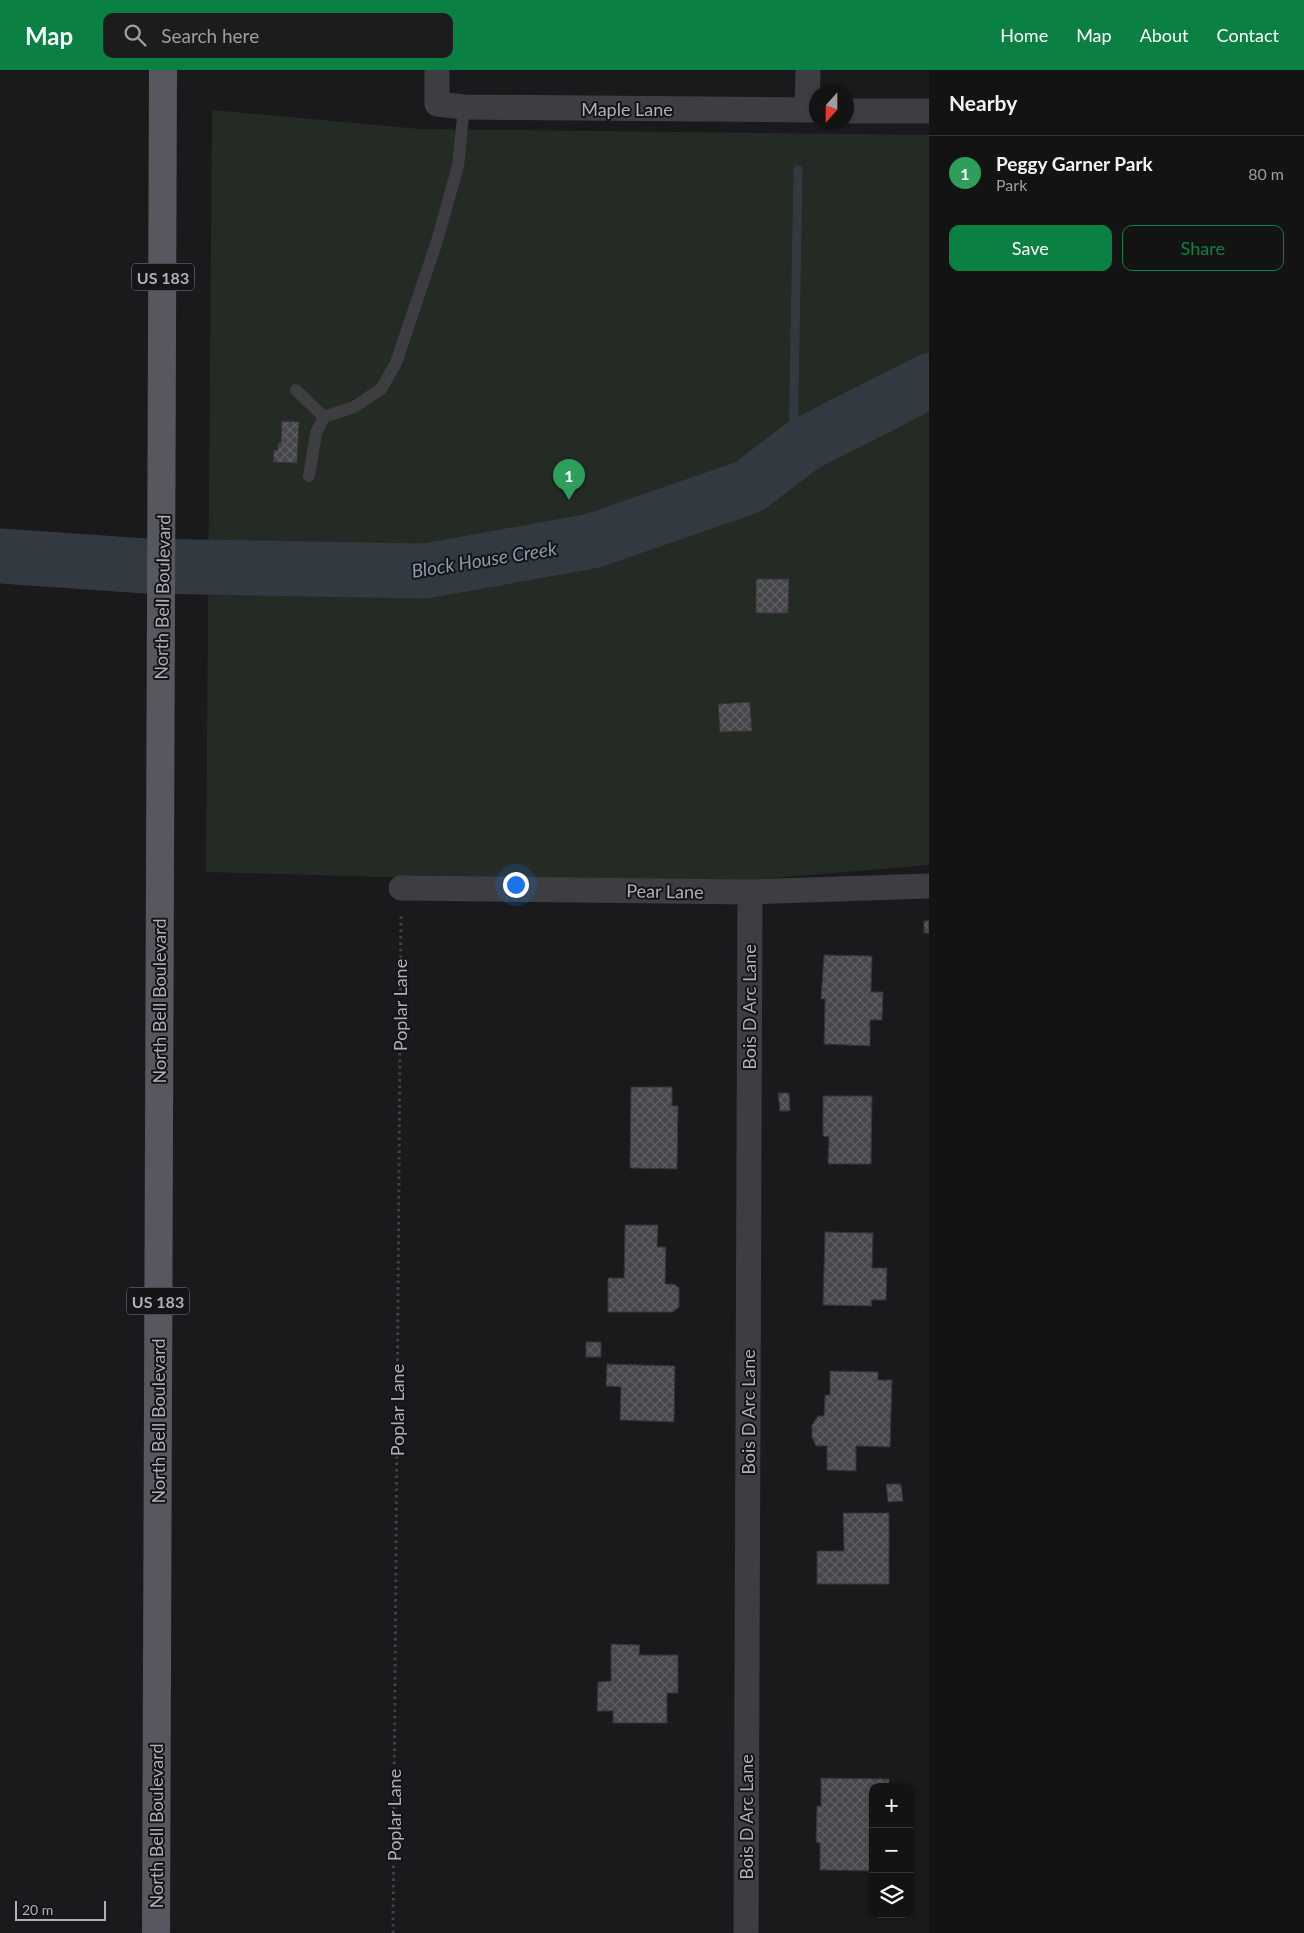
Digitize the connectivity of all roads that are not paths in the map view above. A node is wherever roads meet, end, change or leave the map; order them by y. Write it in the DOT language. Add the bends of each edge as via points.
graph roads {
  1 [pos="163,70"];
  2 [pos="437,70"];
  3 [pos="808,70"];
  4 [pos="810,85"];
  5 [pos="464,108"];
  6 [pos="809,110"];
  7 [pos="854,111"];
  8 [pos="929,111"];
  9 [pos="296,390"];
  10 [pos="324,417"];
  11 [pos="309,476"];
  12 [pos="929,886"];
  13 [pos="401,888"];
  14 [pos="750,892"];
  15 [pos="156,1933"];
  16 [pos="746,1933"];
  1 -- 15 [label="main road, North Bell Boulevard / US 183"];
  2 -- 5 [label="street, Maple Lane" via="437,104"];
  3 -- 4 [label="street"];
  5 -- 6 [label="street, Maple Lane"];
  5 -- 10 [label="lane" via="458,166 437,242 396,363 381,389 354,407"];
  7 -- 8 [label="street"];
  9 -- 10 [label="lane"];
  10 -- 11 [label="lane" via="316,433"];
  12 -- 14 [label="street, Pear Lane"];
  13 -- 14 [label="street, Pear Lane"];
  14 -- 16 [label="street, Bois D Arc Lane"];
}
